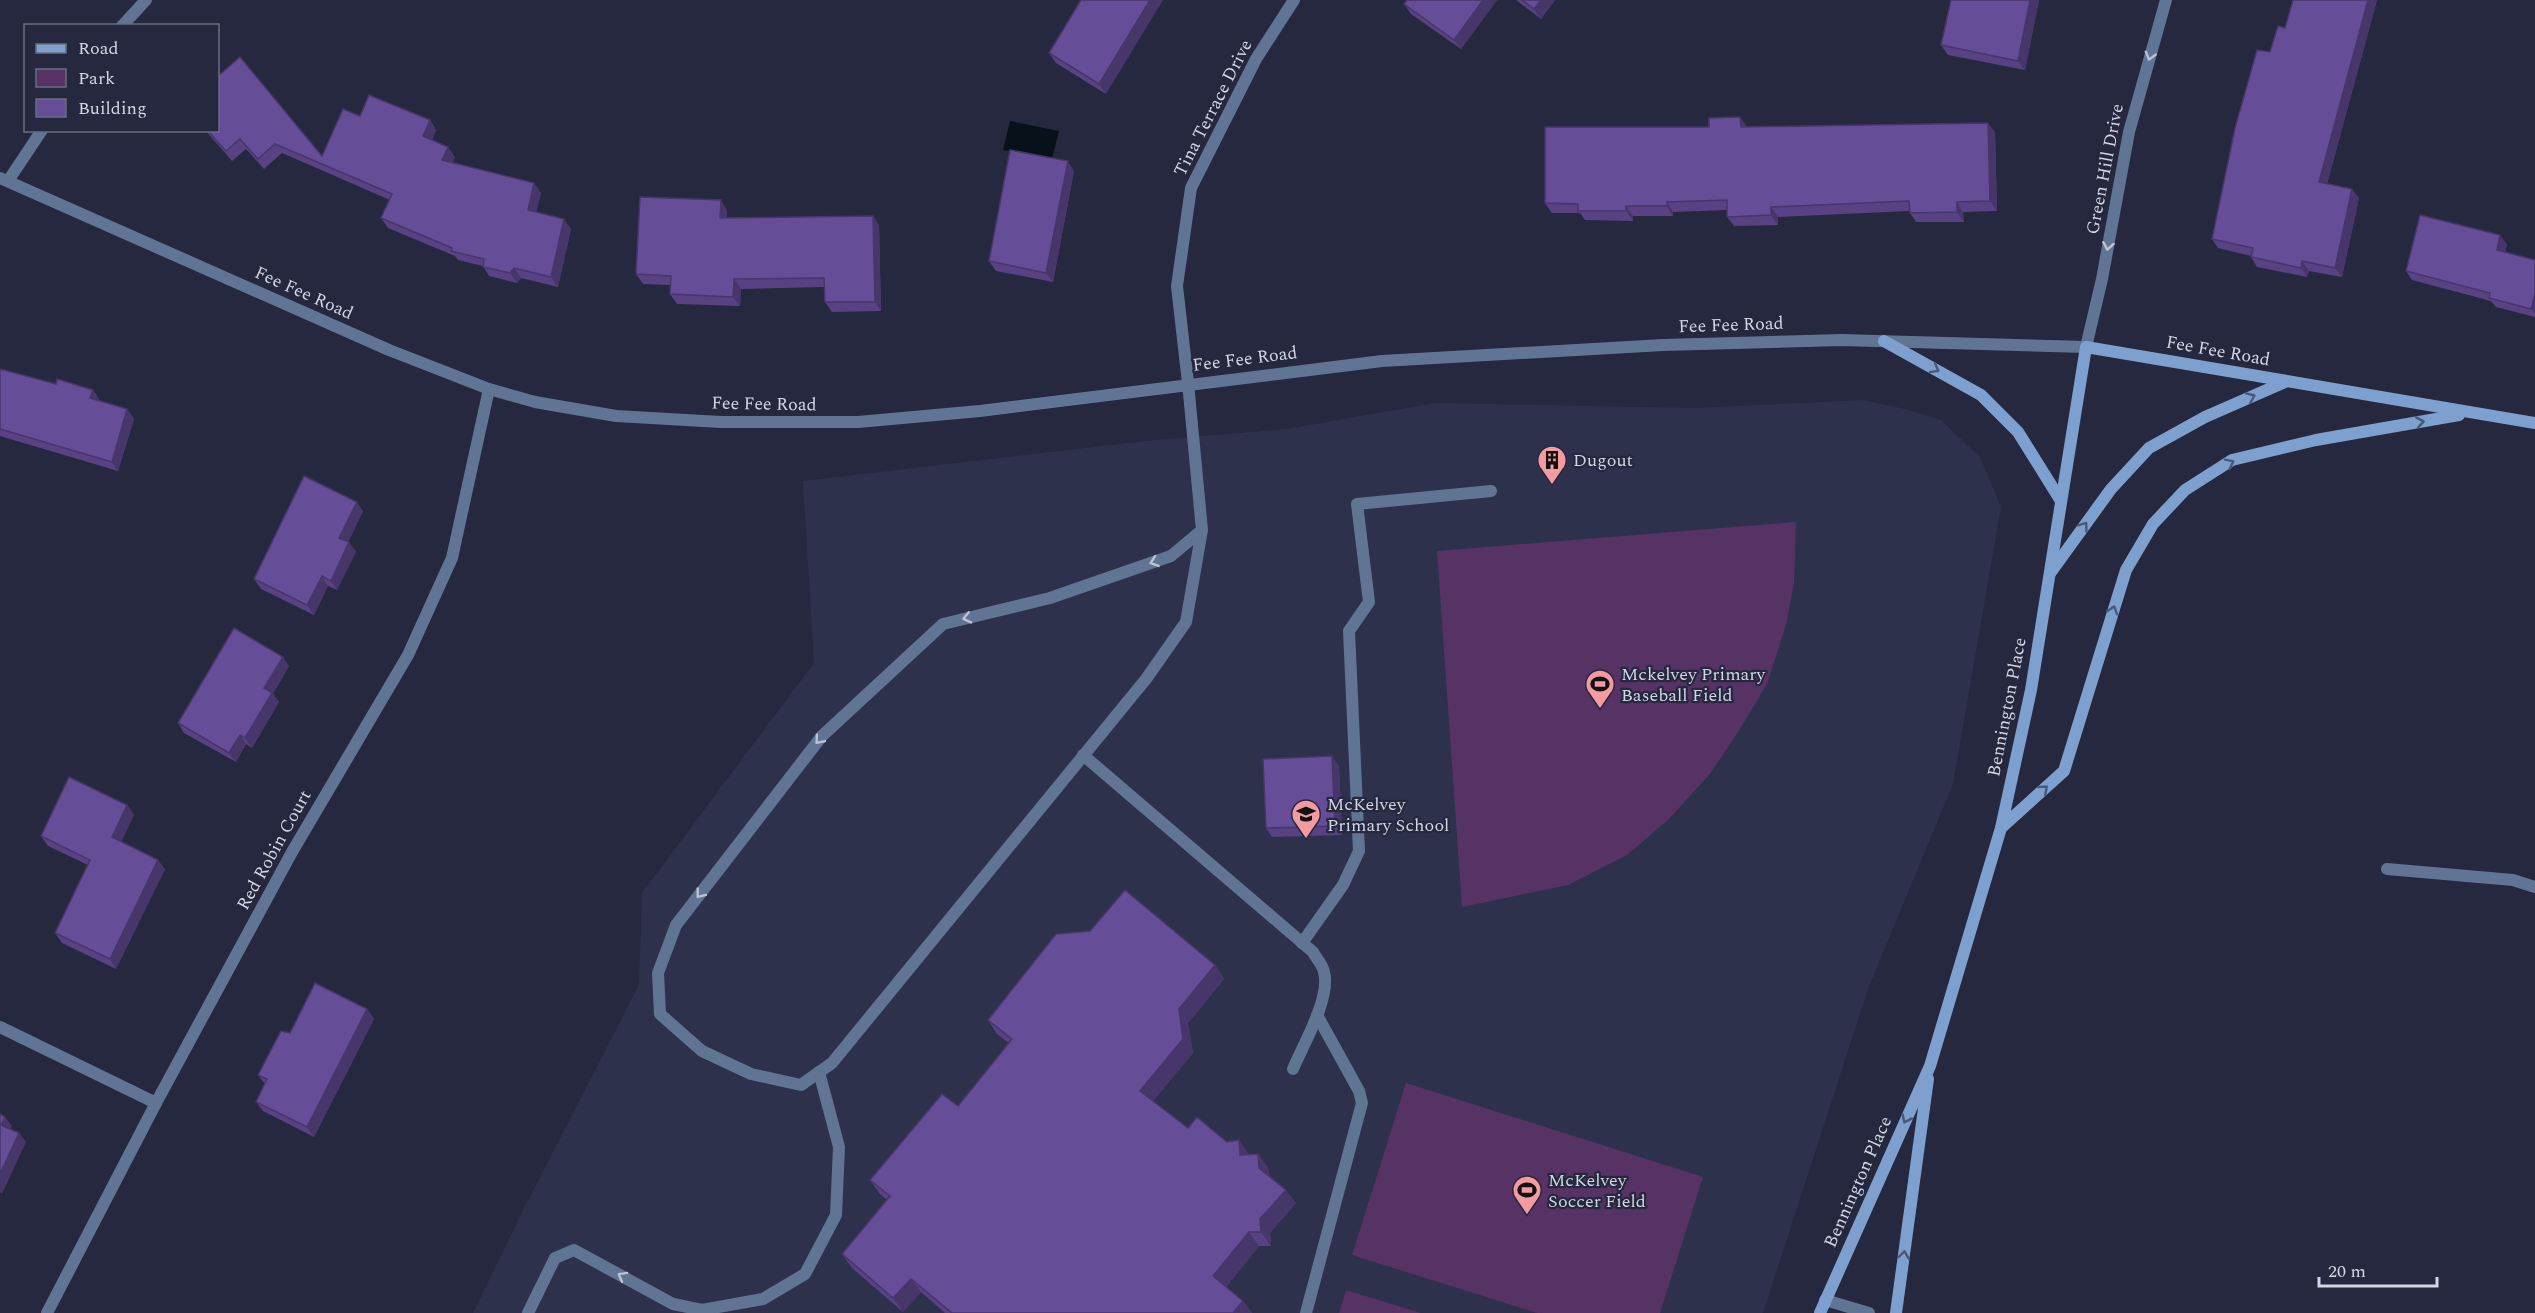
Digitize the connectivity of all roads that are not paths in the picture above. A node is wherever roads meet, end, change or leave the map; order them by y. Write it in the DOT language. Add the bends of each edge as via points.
graph roads {
  1 [pos="146,0"];
  2 [pos="1294,0"];
  3 [pos="2166,0"];
  4 [pos="124,24"];
  5 [pos="40,132"];
  6 [pos="4,180"];
  7 [pos="1884,341"];
  8 [pos="2086,347"];
  9 [pos="2286,381"];
  10 [pos="1188,383"];
  11 [pos="489,389"];
  12 [pos="2469,413"];
  13 [pos="2535,423"];
  14 [pos="1491,491"];
  15 [pos="2061,501"];
  16 [pos="1202,530"];
  17 [pos="2050,574"];
  18 [pos="1083,755"];
  19 [pos="2001,828"];
  20 [pos="2387,869"];
  21 [pos="2535,887"];
  22 [pos="1302,943"];
  23 [pos="1317,1015"];
  24 [pos="0,1027"];
  25 [pos="1930,1066"];
  26 [pos="1293,1069"];
  27 [pos="819,1072"];
  28 [pos="156,1104"];
  29 [pos="1825,1300"];
  30 [pos="670,1309"];
  31 [pos="47,1313"];
  32 [pos="528,1313"];
  33 [pos="1306,1313"];
  34 [pos="1820,1313"];
  35 [pos="1869,1313"];
  36 [pos="1896,1313"];
  1 -- 4 [label="street"];
  2 -- 10 [label="street, Tina Terrace Drive" via="1256,59 1191,188 1177,286"];
  3 -- 8 [label="street, Green Hill Drive, one-way" via="2129,132"];
  5 -- 6 [label="street"];
  6 -- 11 [label="street, Fee Fee Road" via="389,350"];
  7 -- 8 [label="street, Fee Fee Road"];
  7 -- 10 [label="street, Fee Fee Road" via="1663,345 1382,361"];
  7 -- 15 [label="main road, one-way" via="1981,395 2018,432"];
  8 -- 9 [label="main road, Fee Fee Road"];
  8 -- 15 [label="main road, Bennington Place"];
  9 -- 12 [label="main road, Fee Fee Road"];
  17 -- 9 [label="main road, one-way" via="2111,489 2149,448 2205,417"];
  10 -- 11 [label="street, Fee Fee Road" via="980,411 858,422 721,422 616,416 535,402"];
  10 -- 16 [label="street, Tina Terrace Drive"];
  11 -- 28 [label="street, Red Robin Court" via="452,558 408,655 292,852"];
  12 -- 13 [label="main road, Fee Fee Road"];
  19 -- 12 [label="main road, one-way" via="2064,771 2126,570 2153,524 2185,490 2232,460 2316,440"];
  14 -- 22 [label="street" via="1357,504 1369,602 1349,630 1359,851 1343,885"];
  15 -- 17 [label="main road, Bennington Place"];
  16 -- 18 [label="street, Tina Terrace Drive" via="1186,622 1146,679"];
  16 -- 27 [label="street, Tina Terrace Drive, one-way" via="1171,556 1050,598 943,624 822,736 676,925 658,973 660,1014 702,1051 752,1074 801,1085"];
  17 -- 19 [label="main road, Bennington Place" via="2031,690"];
  18 -- 22 [label="street"];
  18 -- 27 [label="street, Tina Terrace Drive" via="840,1054"];
  19 -- 25 [label="main road, Bennington Place"];
  20 -- 21 [label="street" via="2513,880"];
  22 -- 23 [label="street" via="1313,952 1324,972 1325,991"];
  23 -- 26 [label="street"];
  23 -- 33 [label="street" via="1362,1103"];
  24 -- 28 [label="street"];
  25 -- 29 [label="main road, Bennington Place, one-way"];
  36 -- 25 [label="main road, Bennington Place, one-way"];
  27 -- 30 [label="street" via="838,1147 836,1215 805,1274 763,1299 702,1310"];
  28 -- 31 [label="street, Red Robin Court"];
  29 -- 34 [label="main road, Bennington Place"];
  29 -- 35 [label="street"];
  30 -- 32 [label="street, one-way" via="574,1250 555,1258"];
}
